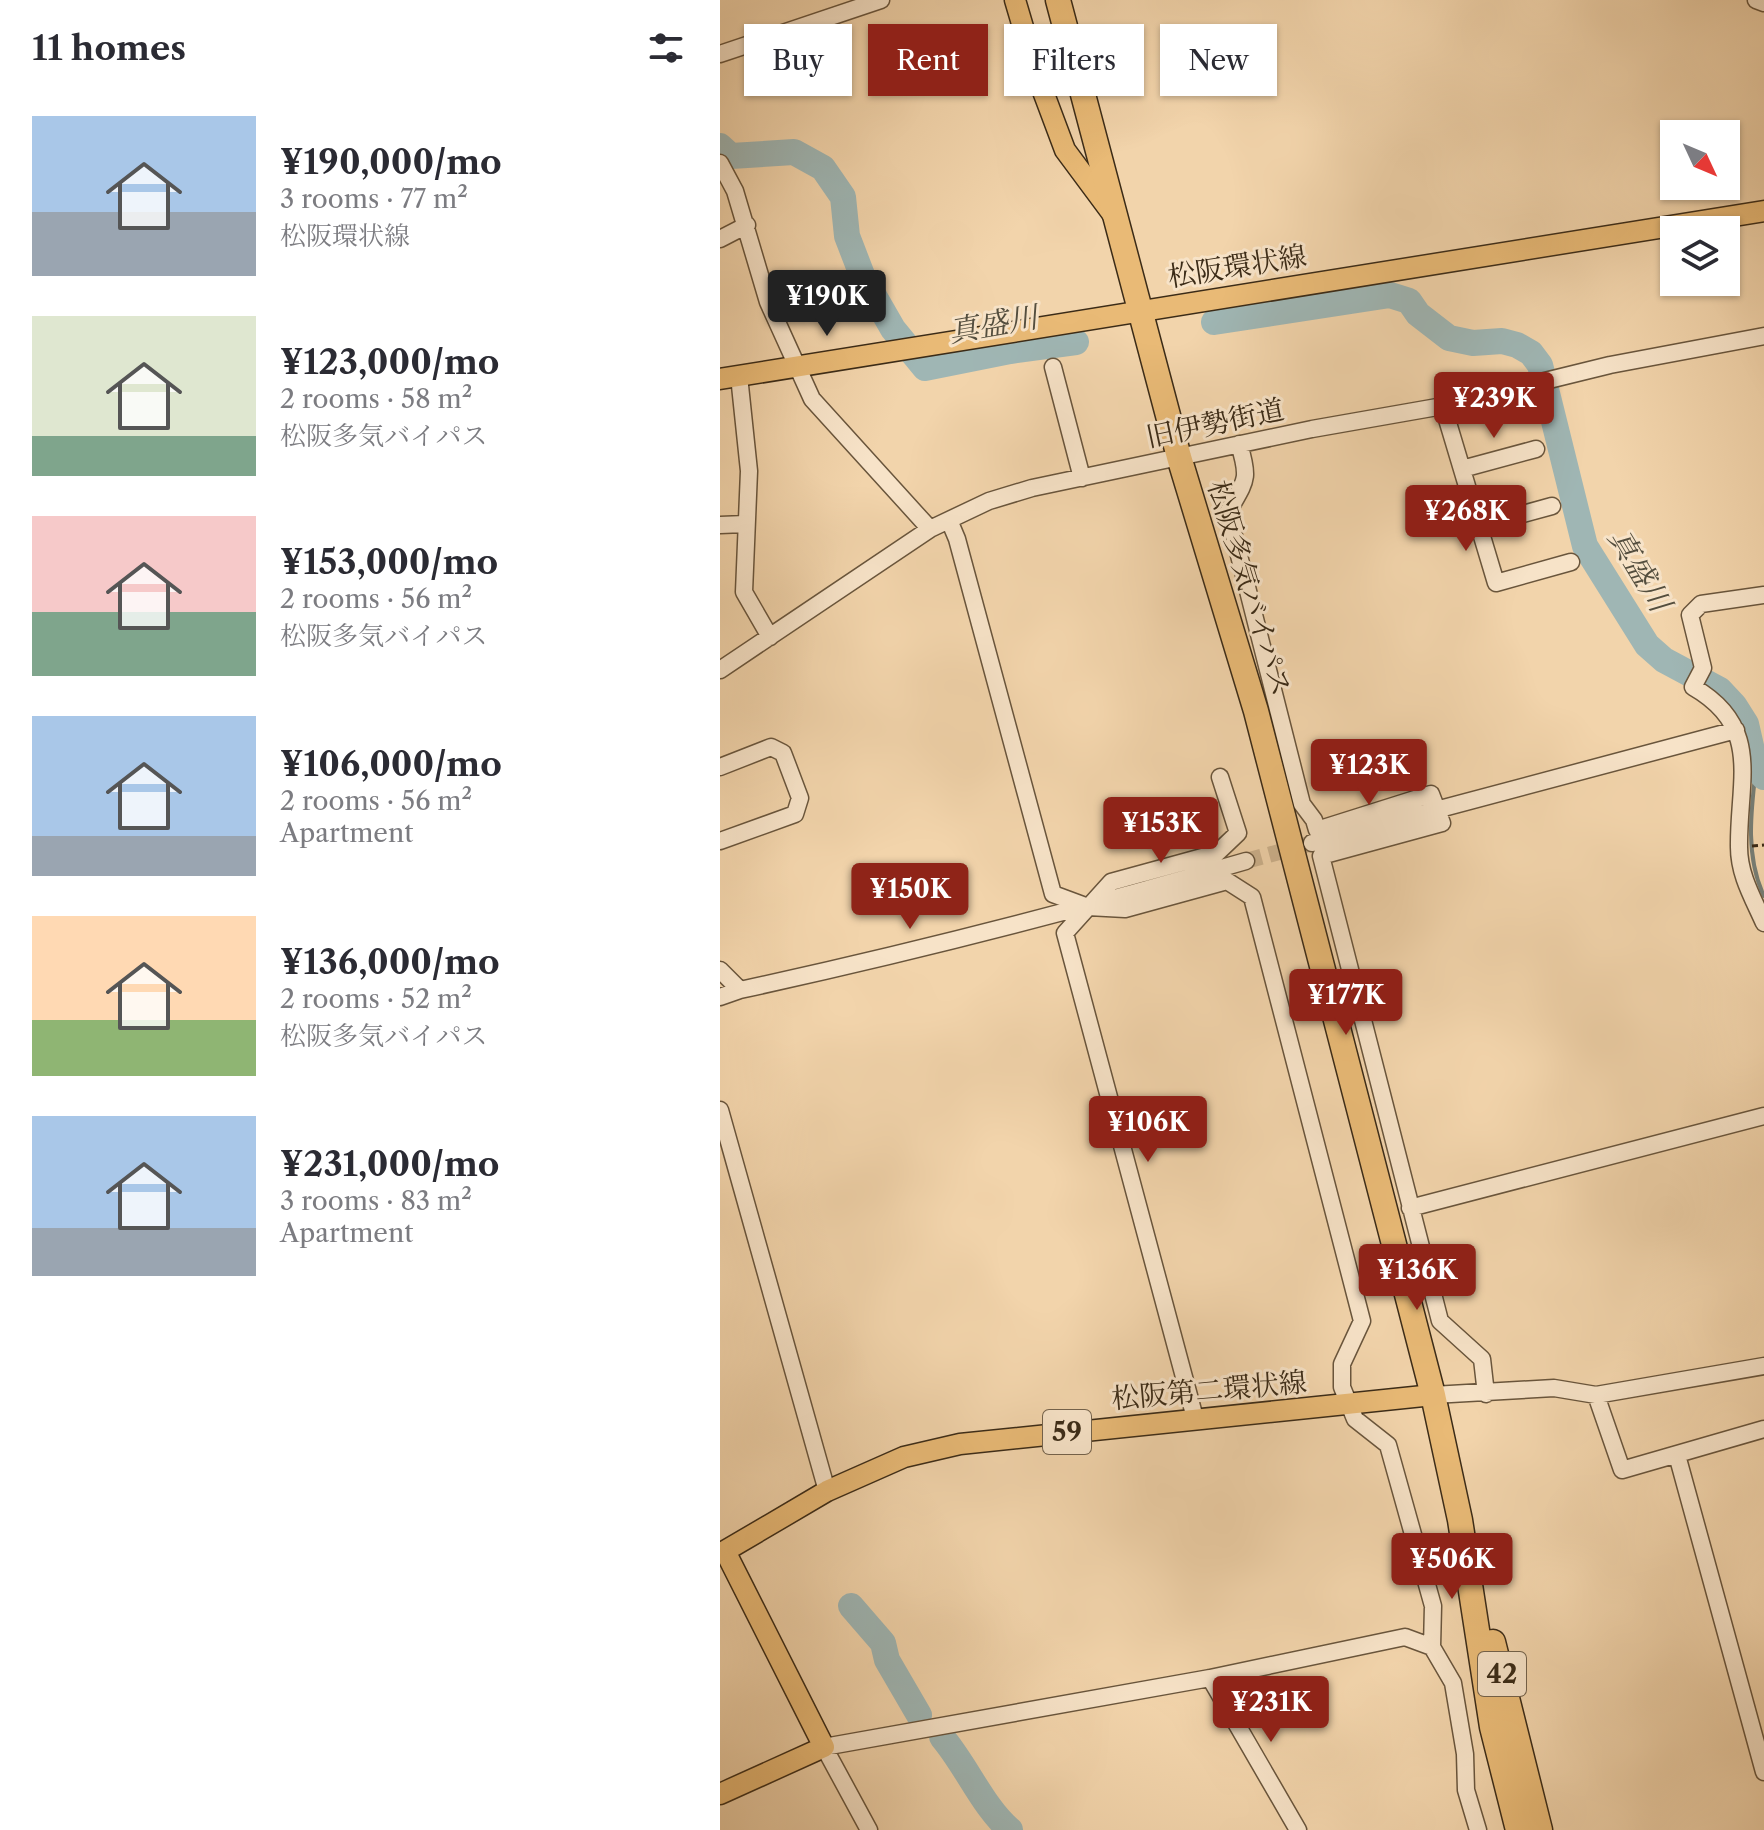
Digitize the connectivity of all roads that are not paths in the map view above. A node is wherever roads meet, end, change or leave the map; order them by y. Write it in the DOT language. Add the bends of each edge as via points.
graph roads {
  1 [pos="881,0"];
  2 [pos="1015,0"];
  3 [pos="1058,0"];
  4 [pos="1756,0"];
  5 [pos="1764,3"];
  6 [pos="720,54"];
  7 [pos="720,163"];
  8 [pos="1764,211"];
  9 [pos="1115,217"];
  10 [pos="747,225"];
  11 [pos="720,239"];
  12 [pos="1140,309"];
  13 [pos="1764,336"];
  14 [pos="797,365"];
  15 [pos="1053,367"];
  16 [pos="730,377"];
  17 [pos="1443,406"];
  18 [pos="1239,444"];
  19 [pos="1536,449"];
  20 [pos="1179,457"];
  21 [pos="1462,469"];
  22 [pos="1082,478"];
  23 [pos="1552,506"];
  24 [pos="949,520"];
  25 [pos="745,524"];
  26 [pos="720,525"];
  27 [pos="1479,526"];
  28 [pos="930,529"];
  29 [pos="1571,562"];
  30 [pos="1764,595"];
  31 [pos="770,637"];
  32 [pos="720,670"];
  33 [pos="1736,730"];
  34 [pos="720,767"];
  35 [pos="1220,777"];
  36 [pos="1438,809"];
  37 [pos="720,841"];
  38 [pos="1312,843"];
  39 [pos="1246,861"];
  40 [pos="1088,907"];
  41 [pos="1764,923"];
  42 [pos="720,970"];
  43 [pos="740,990"];
  44 [pos="720,997"];
  45 [pos="720,1110"];
  46 [pos="1764,1116"];
  47 [pos="1410,1208"];
  48 [pos="1764,1366"];
  49 [pos="1486,1394"];
  50 [pos="1433,1395"];
  51 [pos="1596,1395"];
  52 [pos="1347,1405"];
  53 [pos="1195,1418"];
  54 [pos="1764,1429"];
  55 [pos="1677,1455"];
  56 [pos="827,1491"];
  57 [pos="1460,1520"];
  58 [pos="722,1548"];
  59 [pos="1432,1647"];
  60 [pos="1210,1678"];
  61 [pos="824,1747"];
  62 [pos="1764,1772"];
  63 [pos="720,1794"];
  64 [pos="869,1830"];
  65 [pos="1298,1830"];
  66 [pos="1478,1830"];
  67 [pos="1518,1830"];
  68 [pos="1540,1830"];
  1 -- 6 [label="street"];
  2 -- 9 [label="main road" via="1065,150"];
  3 -- 9 [label="highway, 松阪多気バイパス / 42"];
  4 -- 5 [label="street"];
  7 -- 10 [label="street"];
  8 -- 12 [label="main road, 松阪環状線"];
  9 -- 12 [label="highway, 松阪多気バイパス / 42"];
  10 -- 11 [label="street"];
  10 -- 14 [label="street" via="768,302"];
  12 -- 14 [label="main road, 松阪環状線"];
  12 -- 20 [label="highway, 松阪多気バイパス / 42"];
  13 -- 17 [label="street, 旧伊勢街道" via="1610,365"];
  14 -- 16 [label="main road, 松阪環状線"];
  14 -- 28 [label="street" via="822,412"];
  15 -- 22 [label="street"];
  16 -- 25 [label="street" via="747,431"];
  17 -- 18 [label="street, 旧伊勢街道"];
  17 -- 21 [label="street"];
  18 -- 20 [label="street, 旧伊勢街道"];
  18 -- 36 [label="street" via="1247,472 1228,512 1302,804 1317,830 1431,794"];
  19 -- 21 [label="street"];
  20 -- 22 [label="street, 旧伊勢街道"];
  20 -- 50 [label="highway, 松阪多気バイパス / 42" via="1256,711"];
  21 -- 27 [label="street"];
  22 -- 24 [label="street, 旧伊勢街道" via="989,501"];
  23 -- 27 [label="street"];
  24 -- 28 [label="street, 旧伊勢街道"];
  24 -- 40 [label="street" via="1053,894"];
  25 -- 26 [label="street"];
  25 -- 31 [label="street" via="744,592"];
  27 -- 29 [label="street" via="1496,583"];
  28 -- 31 [label="street, 旧伊勢街道"];
  30 -- 33 [label="street" via="1701,604 1690,615 1703,668 1693,687 1712,698"];
  31 -- 32 [label="street, 旧伊勢街道"];
  33 -- 36 [label="street"];
  33 -- 41 [label="street" via="1744,758 1738,848"];
  34 -- 37 [label="street" via="778,748 800,798 795,814"];
  35 -- 40 [label="street" via="1238,833 1217,853 1111,882"];
  36 -- 38 [label="street"];
  36 -- 47 [label="street" via="1442,823 1321,856"];
  39 -- 40 [label="street"];
  40 -- 43 [label="street"];
  40 -- 52 [label="street" via="1125,909 1227,881 1252,897 1362,1321 1342,1364"];
  40 -- 53 [label="street" via="1065,933"];
  42 -- 43 [label="street"];
  43 -- 44 [label="street"];
  45 -- 56 [label="street"];
  46 -- 47 [label="street"];
  47 -- 49 [label="street" via="1440,1321 1482,1359"];
  48 -- 51 [label="street"];
  49 -- 50 [label="street"];
  49 -- 51 [label="street" via="1554,1388"];
  50 -- 52 [label="main road, 松阪第二環状線 / 59"];
  50 -- 57 [label="highway, 松阪多気バイパス / 42"];
  51 -- 55 [label="street" via="1622,1470"];
  52 -- 53 [label="main road, 松阪第二環状線 / 59"];
  52 -- 59 [label="street" via="1355,1419 1388,1445 1433,1606"];
  53 -- 56 [label="main road, 松阪第二環状線 / 59" via="960,1444 904,1457"];
  54 -- 55 [label="street"];
  55 -- 62 [label="street"];
  56 -- 58 [label="main road, 松阪第二環状線 / 59"];
  57 -- 67 [label="highway, 松阪多気バイパス / 42" via="1492,1727"];
  57 -- 68 [label="highway, 松阪多気バイパス / 42"];
  58 -- 61 [label="main road, 松阪第二環状線 / 59"];
  59 -- 60 [label="street" via="1405,1637"];
  59 -- 66 [label="street" via="1453,1683 1466,1790"];
  60 -- 61 [label="street"];
  60 -- 65 [label="street"];
  61 -- 63 [label="main road"];
  61 -- 64 [label="street"];
}
